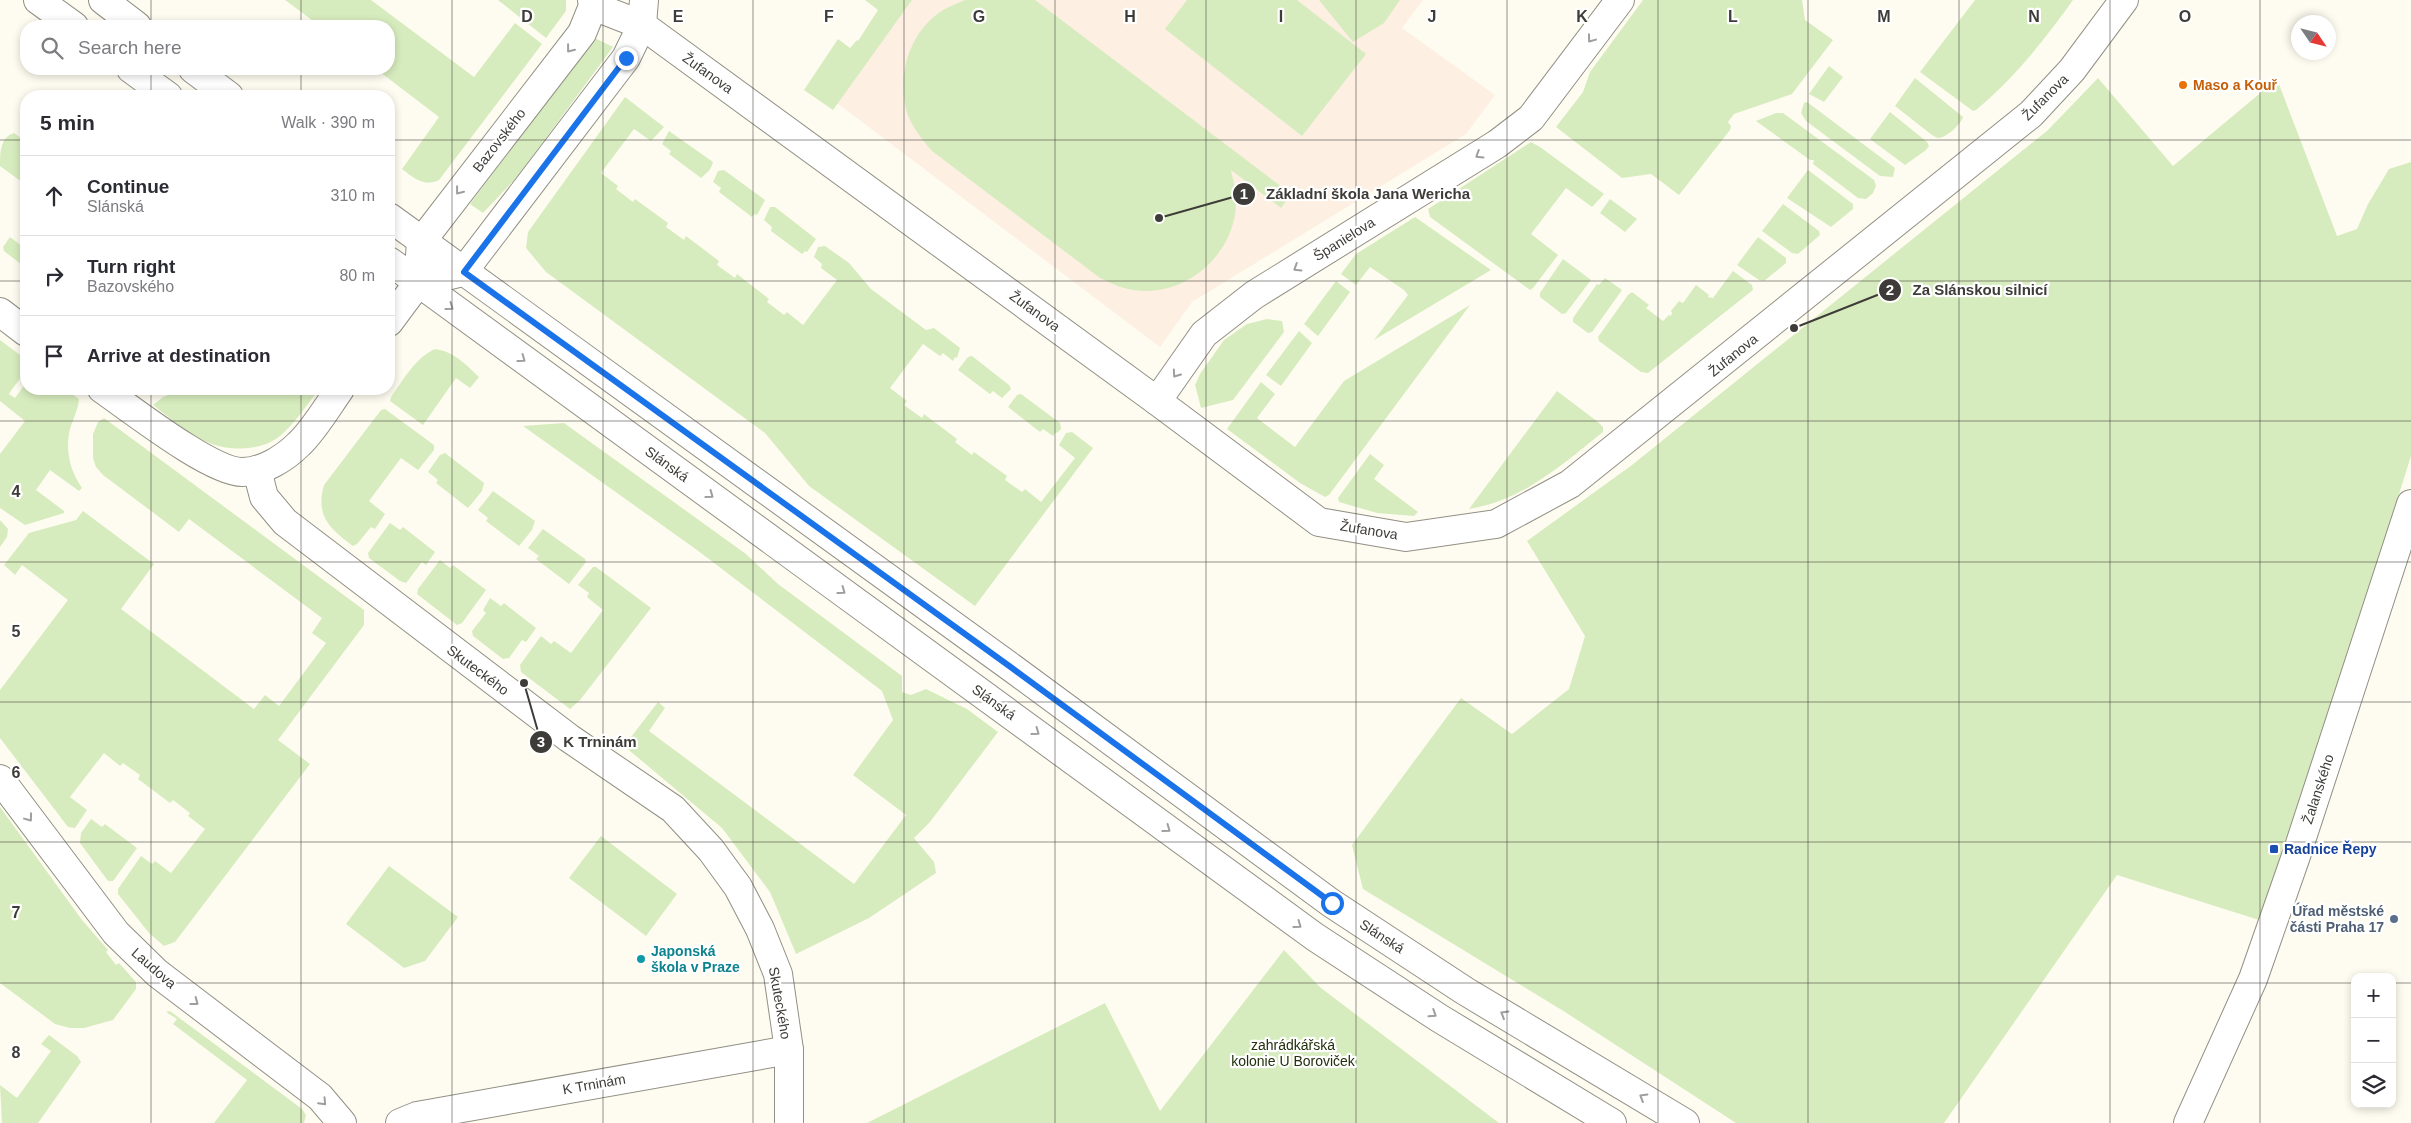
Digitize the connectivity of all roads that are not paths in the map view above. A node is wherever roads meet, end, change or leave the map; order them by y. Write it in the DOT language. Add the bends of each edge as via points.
graph roads {
  1 [pos="38,0"];
  2 [pos="103,0"];
  3 [pos="1620,0"];
  4 [pos="2124,0"];
  5 [pos="593,3"];
  6 [pos="643,12"];
  7 [pos="66,20"];
  8 [pos="129,20"];
  9 [pos="139,75"];
  10 [pos="201,75"];
  11 [pos="160,90"];
  12 [pos="221,90"];
  13 [pos="395,222"];
  14 [pos="421,242"];
  15 [pos="395,266"];
  16 [pos="464,272"];
  17 [pos="418,283"];
  18 [pos="0,312"];
  19 [pos="395,314"];
  20 [pos="20,327"];
  21 [pos="111,395"];
  22 [pos="336,395"];
  23 [pos="1157,401"];
  24 [pos="257,470"];
  25 [pos="2411,504"];
  26 [pos="0,779"];
  27 [pos="789,1050"];
  28 [pos="342,1123"];
  29 [pos="400,1123"];
  30 [pos="789,1123"];
  31 [pos="1612,1123"];
  32 [pos="1684,1123"];
  33 [pos="2188,1123"];
  1 -- 7 [label="street"];
  2 -- 8 [label="street"];
  3 -- 23 [label="street, Španielova, one-way" via="1531,118 1497,144 1254,295 1204,334"];
  4 -- 23 [label="street, Žufanova" via="2072,70 2031,114 1570,484 1496,524 1406,537 1319,522"];
  5 -- 6 [label="street, Žufanova"];
  5 -- 14 [label="street, Bazovského, one-way" via="582,32"];
  6 -- 16 [label="street" via="626,58"];
  6 -- 23 [label="street, Žufanova"];
  9 -- 11 [label="street"];
  10 -- 12 [label="street"];
  13 -- 14 [label="street, Slánská"];
  14 -- 16 [label="street, Slánská"];
  14 -- 17 [label="street"];
  15 -- 17 [label="street, Slánská"];
  16 -- 17 [label="street"];
  32 -- 16 [label="street, Slánská, one-way" via="1465,991 1332,903"];
  17 -- 19 [label="street"];
  17 -- 31 [label="street, Slánská, one-way" via="1315,937"];
  18 -- 20 [label="street"];
  21 -- 24 [label="street" via="211,463 240,472"];
  22 -- 24 [label="street" via="300,444 271,465"];
  24 -- 27 [label="street, Skuteckého" via="264,497 285,522 569,738 672,809 711,850 738,887 778,974"];
  25 -- 33 [label="street, Žalanského" via="2253,978"];
  26 -- 28 [label="street, Laudova, one-way" via="116,933 156,973 320,1097"];
  27 -- 29 [label="street, K Trninám" via="417,1116"];
  27 -- 30 [label="street, Skuteckého"];
}
